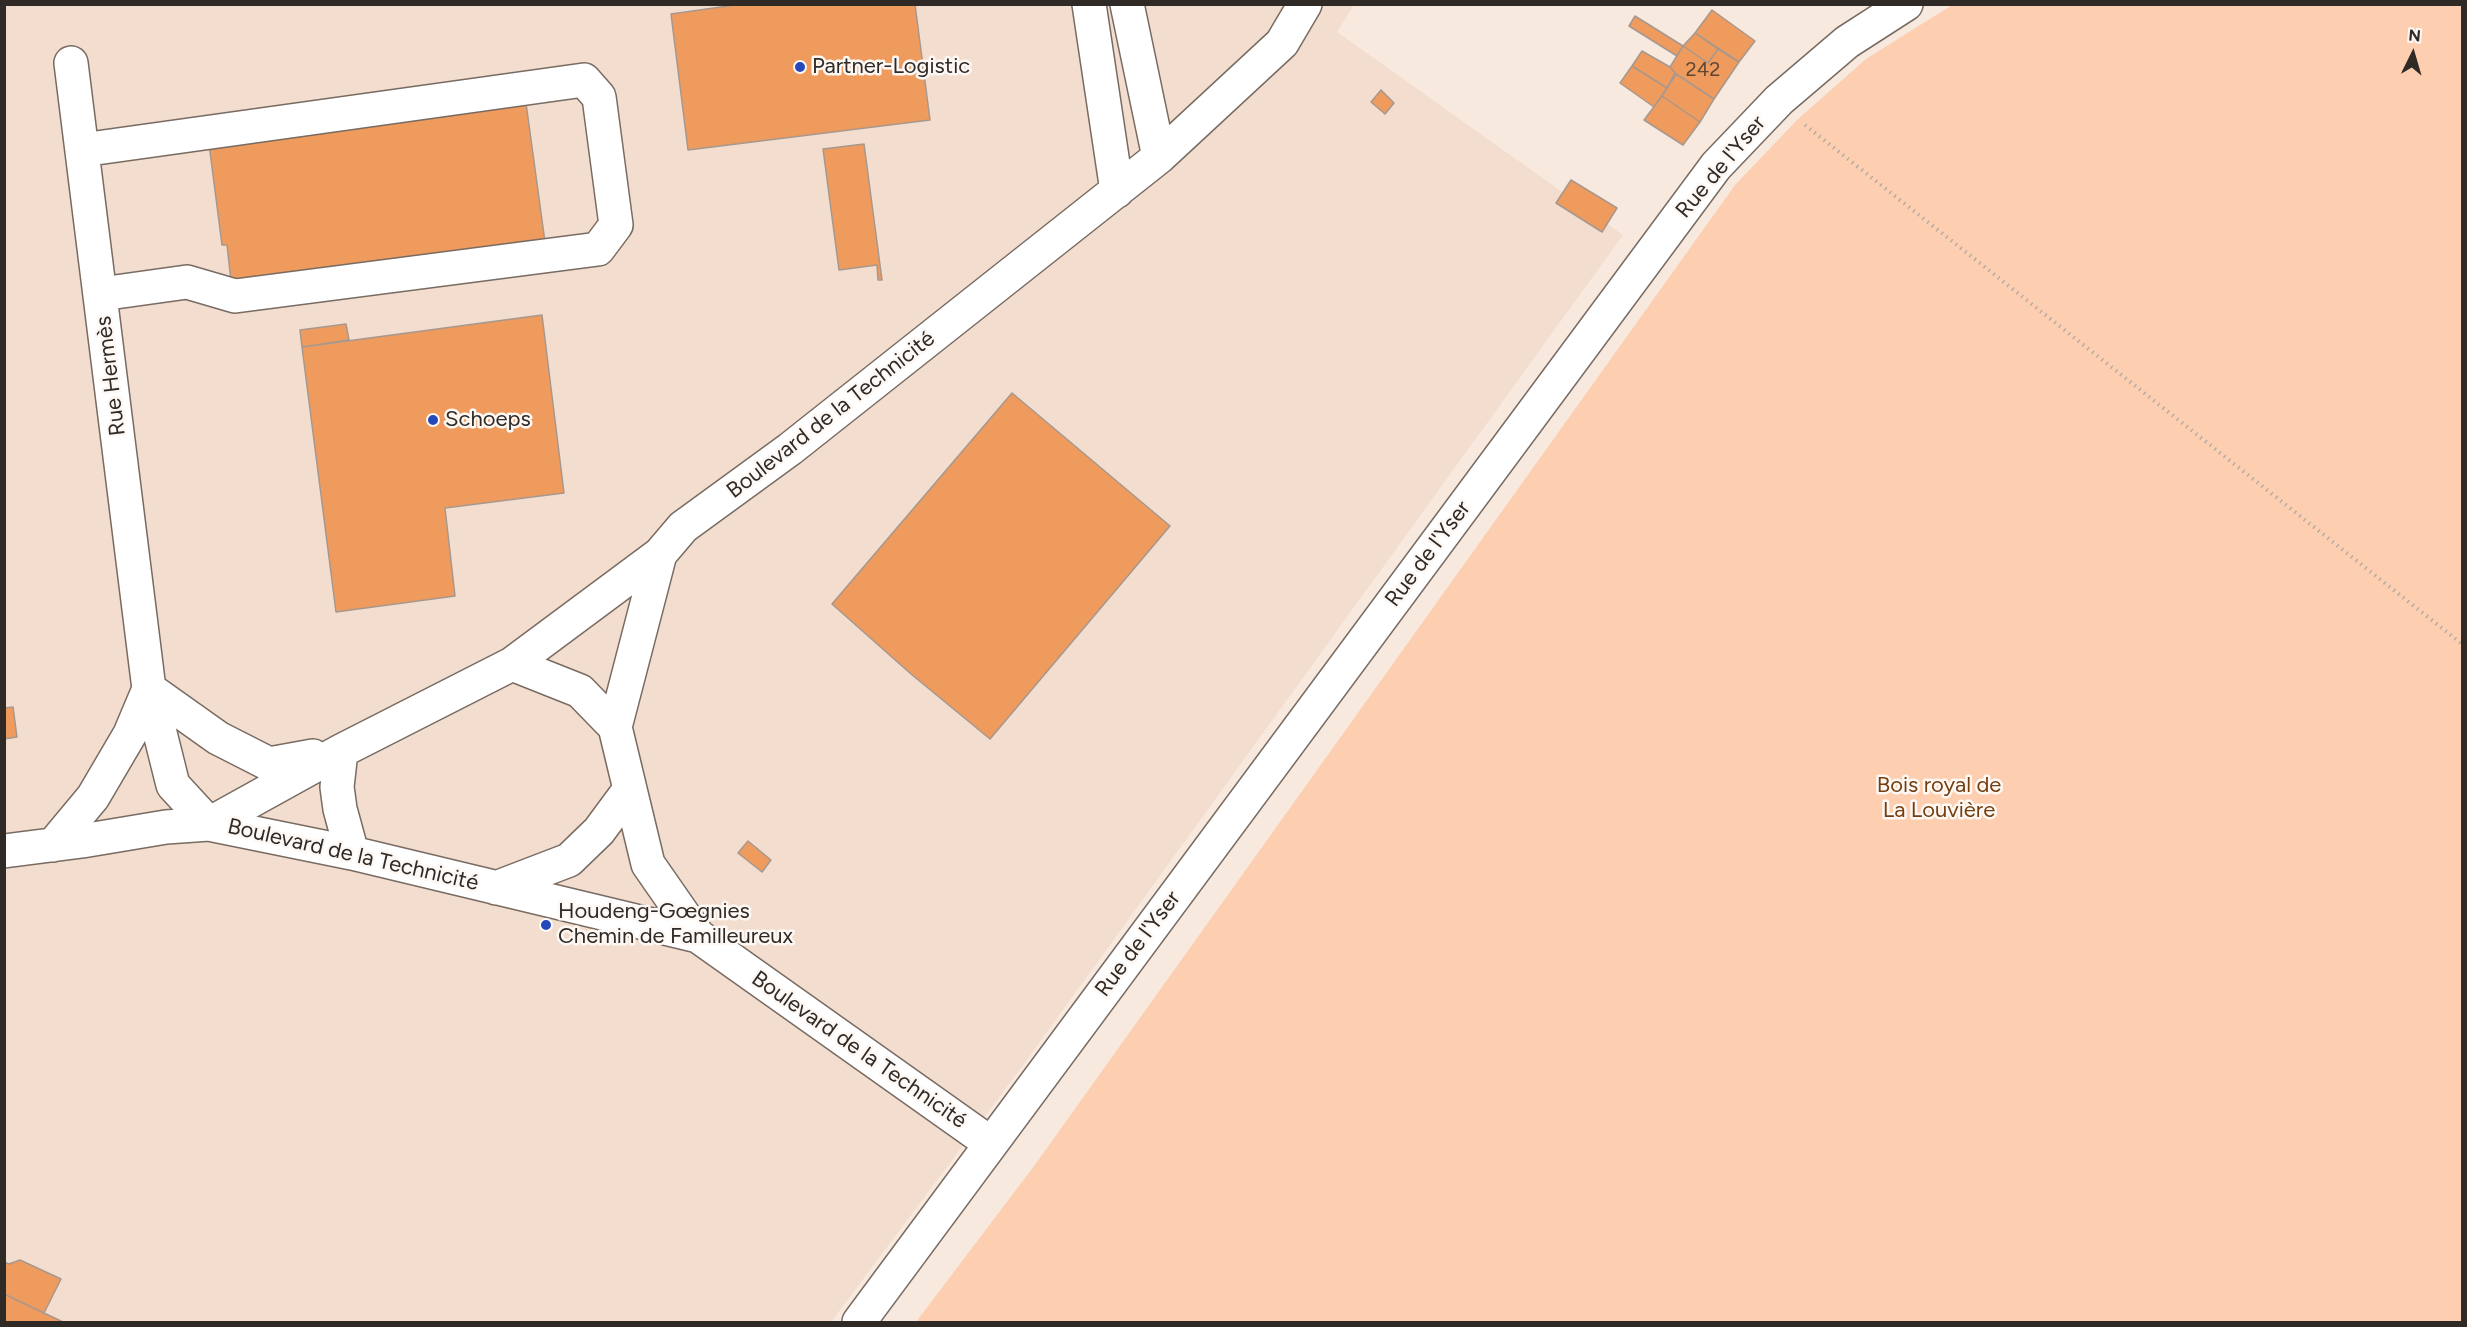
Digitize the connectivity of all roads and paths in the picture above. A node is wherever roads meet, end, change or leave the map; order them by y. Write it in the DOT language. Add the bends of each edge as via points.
graph roads {
  1 [pos="1089,4"];
  2 [pos="1127,4"];
  3 [pos="1305,4"];
  4 [pos="1906,4"];
  5 [pos="71,63"];
  6 [pos="1798,118"];
  7 [pos="82,150"];
  8 [pos="1159,157"];
  9 [pos="1117,190"];
  10 [pos="101,294"];
  11 [pos="660,554"];
  12 [pos="2463,644"];
  13 [pos="512,664"];
  14 [pos="149,689"];
  15 [pos="615,727"];
  16 [pos="341,751"];
  17 [pos="630,789"];
  18 [pos="209,824"];
  19 [pos="53,845"];
  20 [pos="4,851"];
  21 [pos="352,853"];
  22 [pos="496,888"];
  23 [pos="698,936"];
  24 [pos="990,1143"];
  25 [pos="859,1323"];
  1 -- 9 [label="street"];
  2 -- 8 [label="street"];
  3 -- 8 [label="street, Boulevard de la Technicité" via="1282,43"];
  4 -- 24 [label="street, Rue de l'Yser" via="1848,42 1779,100 1716,166"];
  5 -- 7 [label="street, Rue Hermès"];
  6 -- 12 [label="path"];
  7 -- 10 [label="street, Rue Hermès"];
  7 -- 10 [label="street" via="584,80 598,97 616,225 598,249 235,296 187,282"];
  8 -- 9 [label="street, Boulevard de la Technicité"];
  9 -- 11 [label="street, Boulevard de la Technicité" via="790,449 683,527"];
  10 -- 14 [label="street, Rue Hermès"];
  11 -- 13 [label="street"];
  11 -- 15 [label="street, Boulevard de la Technicité"];
  13 -- 15 [label="street" via="580,691"];
  13 -- 16 [label="street"];
  14 -- 16 [label="street" via="218,738 269,764"];
  14 -- 18 [label="street, Rue Hermès" via="173,785"];
  14 -- 19 [label="street" via="130,734 93,797"];
  15 -- 17 [label="street, Boulevard de la Technicité"];
  16 -- 18 [label="street"];
  16 -- 21 [label="street" via="337,787"];
  17 -- 22 [label="street" via="599,831 569,860"];
  17 -- 23 [label="street, Boulevard de la Technicité" via="648,864"];
  18 -- 19 [label="street, Boulevard de la Technicité"];
  18 -- 21 [label="street, Boulevard de la Technicité"];
  19 -- 20 [label="street, Boulevard de la Technicité"];
  21 -- 22 [label="street, Boulevard de la Technicité"];
  22 -- 23 [label="street, Boulevard de la Technicité"];
  23 -- 24 [label="street, Boulevard de la Technicité"];
  24 -- 25 [label="street, Rue de l'Yser"];
}
